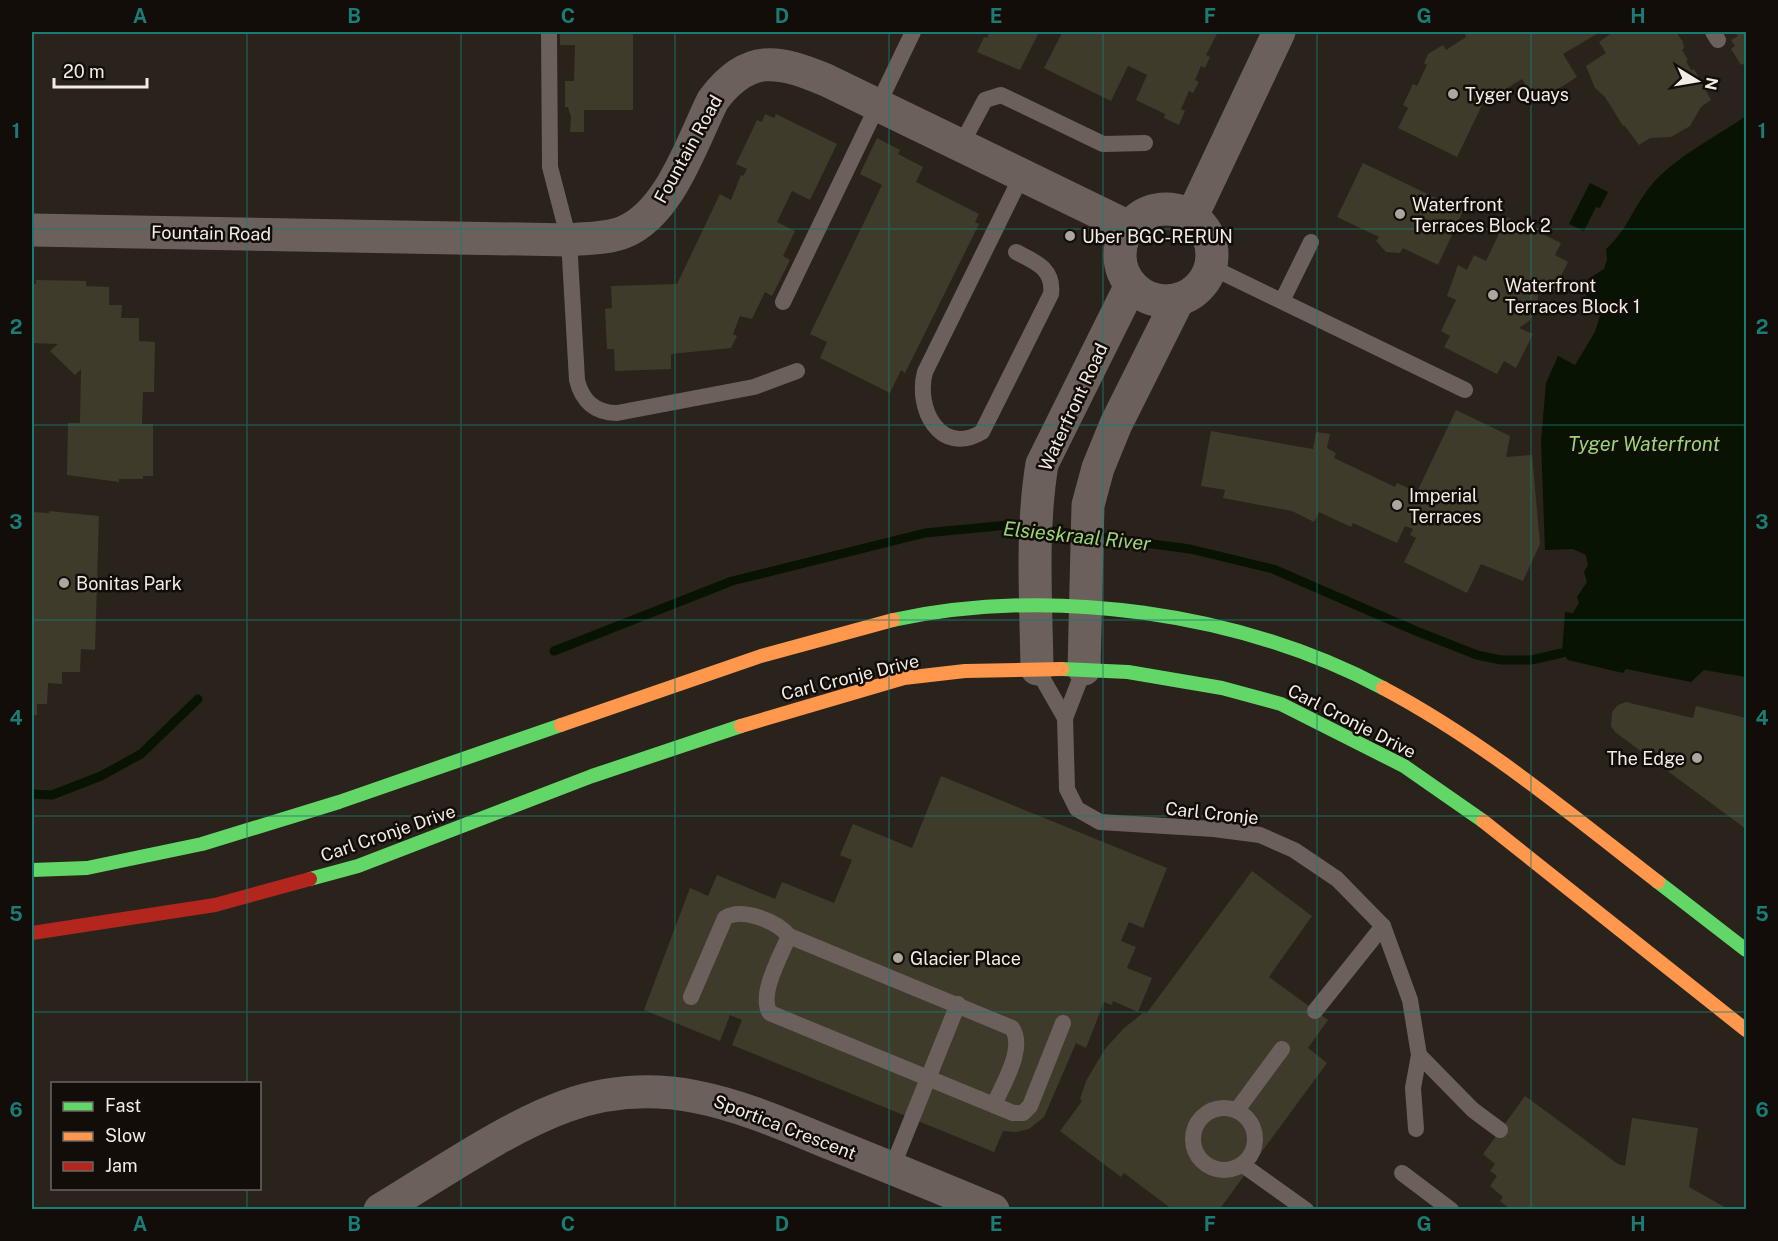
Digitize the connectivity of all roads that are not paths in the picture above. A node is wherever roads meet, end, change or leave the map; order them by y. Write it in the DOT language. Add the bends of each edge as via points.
graph roads {
  1 [pos="549,32"];
  2 [pos="914,32"];
  3 [pos="1278,32"];
  4 [pos="878,105"];
  5 [pos="1145,143"];
  6 [pos="961,145"];
  7 [pos="1022,175"];
  8 [pos="1192,216"];
  9 [pos="1129,227"];
  10 [pos="32,230"];
  11 [pos="569,240"];
  12 [pos="1311,242"];
  13 [pos="1016,252"];
  14 [pos="1211,267"];
  15 [pos="1131,285"];
  16 [pos="1178,300"];
  17 [pos="1282,301"];
  18 [pos="783,302"];
  19 [pos="797,371"];
  20 [pos="1465,390"];
  21 [pos="1036,607"];
  22 [pos="1084,607"];
  23 [pos="1037,669"];
  24 [pos="1084,669"];
  25 [pos="1065,718"];
  26 [pos="32,870"];
  27 [pos="1383,926"];
  28 [pos="32,933"];
  29 [pos="789,936"];
  30 [pos="1746,950"];
  31 [pos="691,997"];
  32 [pos="958,1005"];
  33 [pos="1315,1011"];
  34 [pos="1063,1023"];
  35 [pos="1746,1030"];
  36 [pos="1282,1049"];
  37 [pos="1419,1055"];
  38 [pos="928,1078"];
  39 [pos="994,1105"];
  40 [pos="1237,1110"];
  41 [pos="1416,1129"];
  42 [pos="1500,1130"];
  43 [pos="1243,1165"];
  44 [pos="892,1168"];
  45 [pos="1402,1173"];
  46 [pos="380,1209"];
  47 [pos="993,1209"];
  48 [pos="1306,1209"];
  49 [pos="1451,1209"];
  1 -- 11 [label="lane" via="550,167"];
  2 -- 4 [label="lane"];
  3 -- 8 [label="street"];
  4 -- 6 [label="street, Fountain Road"];
  4 -- 11 [label="street, Fountain Road" via="796,68 764,64 748,68 734,76 713,100 670,187 650,215 637,226 616,234"];
  4 -- 18 [label="lane"];
  5 -- 6 [label="lane" via="1103,144 1001,95 985,100"];
  6 -- 7 [label="street, Fountain Road"];
  7 -- 9 [label="street, Fountain Road"];
  7 -- 13 [label="lane" via="922,383 923,402 933,426 944,435 968,438 982,432 1051,294 1052,280 1044,267"];
  8 -- 9 [label="street" via="1165,208 1139,217"];
  8 -- 14 [label="street" via="1210,240"];
  9 -- 15 [label="street" via="1120,253 1121,267"];
  10 -- 11 [label="street, Fountain Road"];
  11 -- 19 [label="lane" via="577,380 583,397 597,409 617,413 640,409 754,387"];
  12 -- 17 [label="lane"];
  14 -- 16 [label="street" via="1203,283"];
  14 -- 17 [label="lane"];
  15 -- 16 [label="street" via="1148,298"];
  15 -- 21 [label="street, Waterfront Road" via="1042,464"];
  16 -- 22 [label="street" via="1098,468 1088,505"];
  17 -- 20 [label="lane"];
  21 -- 22 [label="main road"];
  21 -- 23 [label="street, Waterfront Road"];
  21 -- 26 [label="main road" via="979,607 895,619 760,656 339,802 202,844 87,868"];
  22 -- 24 [label="street"];
  22 -- 30 [label="main road" via="1139,611 1233,631 1322,660 1396,694 1497,758"];
  23 -- 24 [label="main road, Carl Cronje Drive"];
  23 -- 25 [label="lane, Carl Cronje"];
  23 -- 28 [label="main road, Carl Cronje Drive" via="904,678 783,712 592,776 358,866 214,905"];
  24 -- 25 [label="lane, Carl Cronje"];
  24 -- 35 [label="main road, Carl Cronje Drive" via="1128,672 1222,688 1281,704 1404,766 1478,817"];
  25 -- 27 [label="lane, Carl Cronje" via="1067,789 1077,809 1100,822 1260,835 1294,850 1337,879"];
  27 -- 33 [label="lane"];
  27 -- 37 [label="lane, Carl Cronje" via="1410,1000"];
  29 -- 31 [label="lane" via="784,930 745,914 731,914 721,924"];
  29 -- 32 [label="lane"];
  29 -- 38 [label="lane" via="766,993 770,1013"];
  32 -- 38 [label="lane"];
  32 -- 39 [label="lane" via="1006,1024 1017,1034 1017,1048"];
  34 -- 39 [label="lane" via="1027,1110 1018,1114"];
  36 -- 40 [label="lane"];
  37 -- 41 [label="lane, Carl Cronje" via="1413,1088"];
  37 -- 42 [label="lane" via="1473,1110"];
  38 -- 39 [label="lane"];
  38 -- 44 [label="lane"];
  40 -- 43 [label="lane" via="1250,1120 1255,1136 1253,1152"];
  40 -- 43 [label="lane" via="1221,1107 1205,1113 1195,1126 1192,1143 1198,1158 1211,1168 1227,1171"];
  43 -- 48 [label="lane"];
  44 -- 46 [label="street, Sportica Crescent" via="716,1099 673,1092 626,1093 587,1100 541,1116"];
  44 -- 47 [label="street, Sportica Crescent"];
  45 -- 49 [label="lane"];
}
